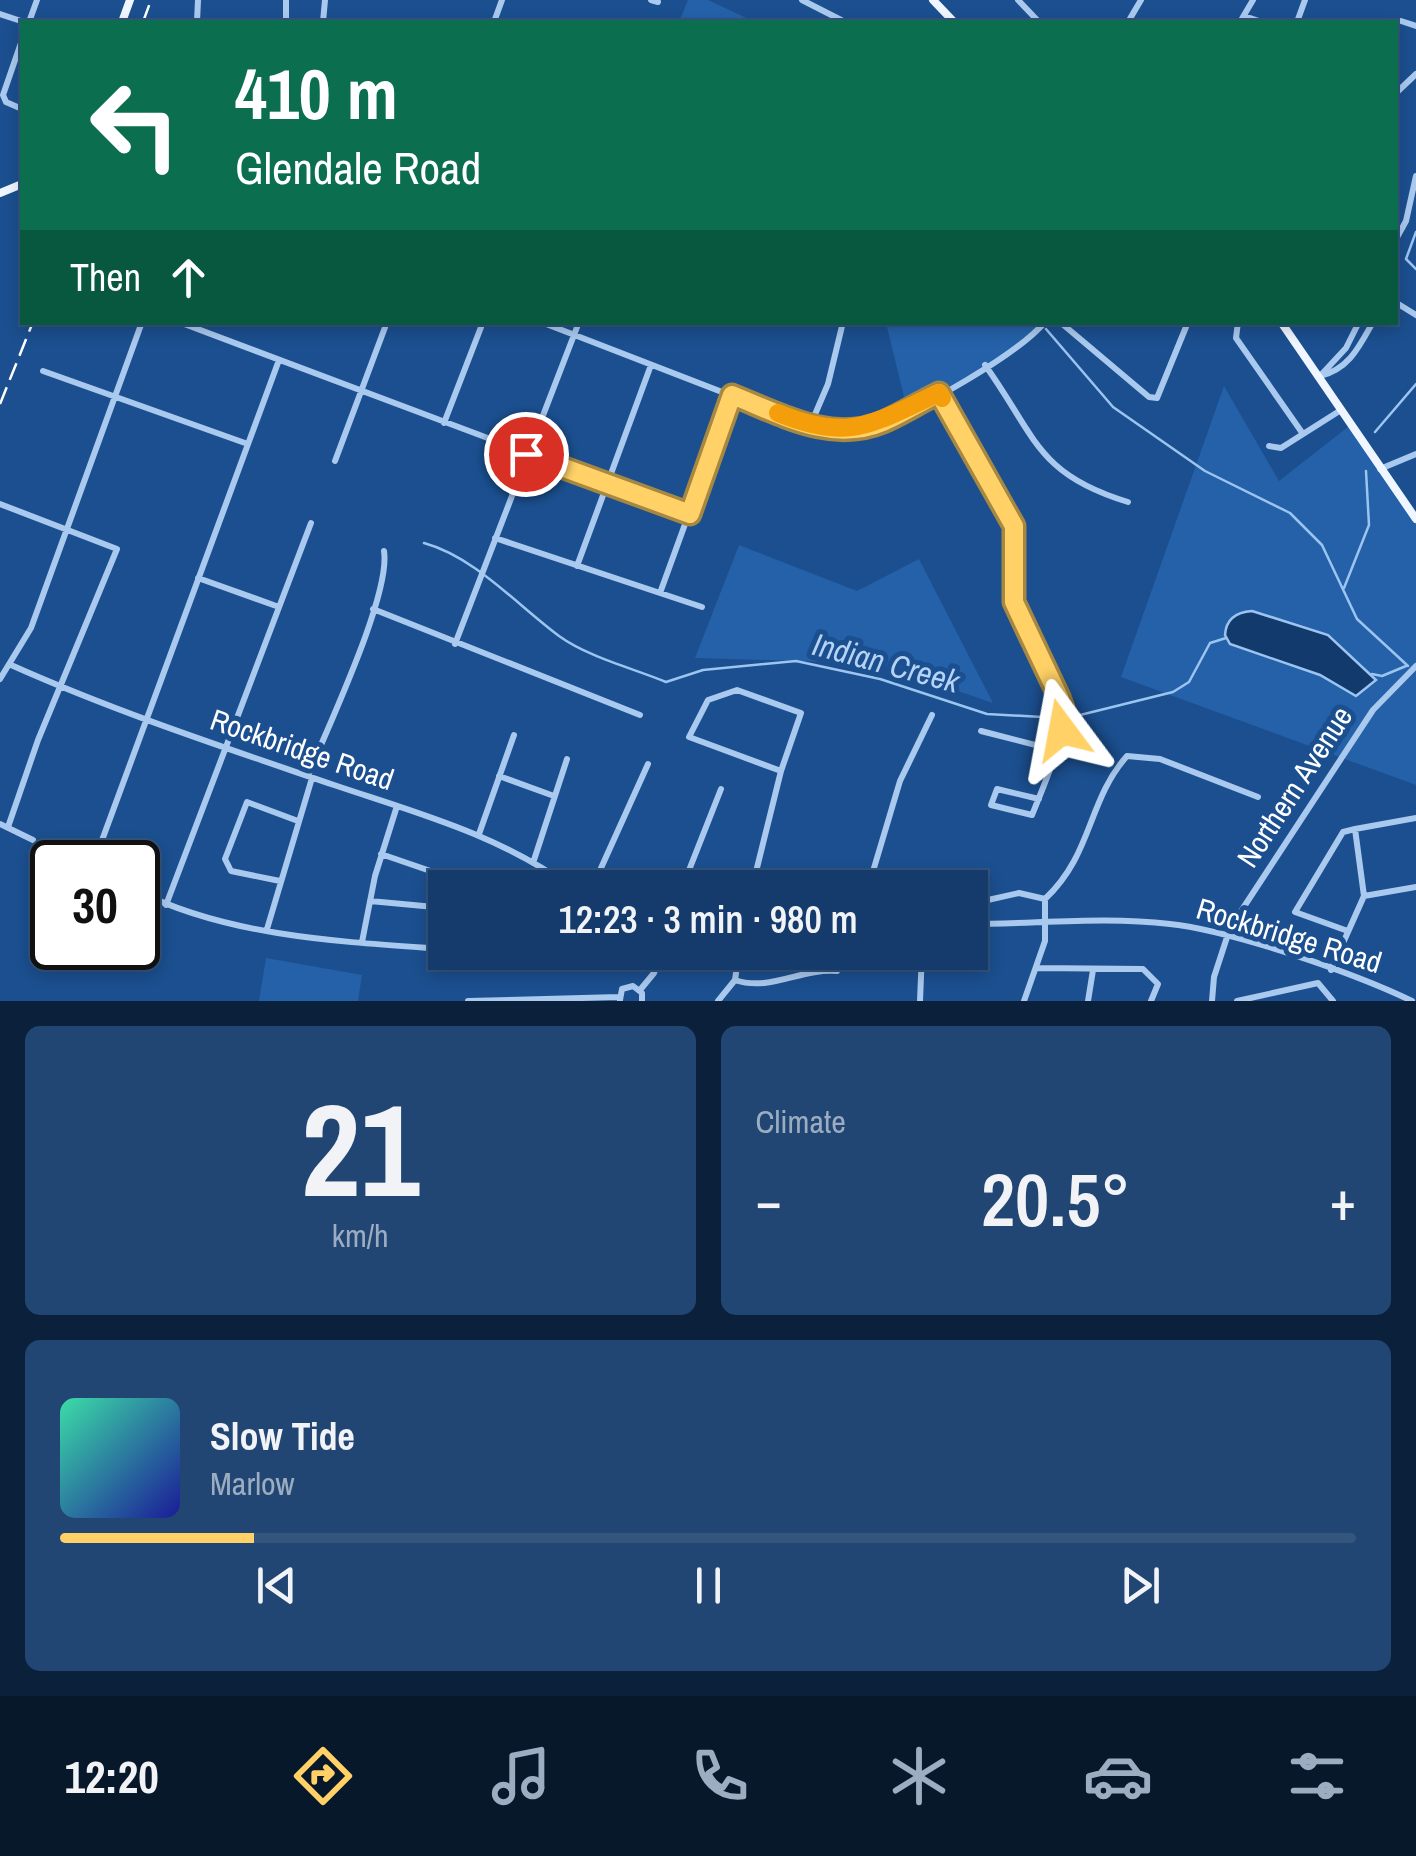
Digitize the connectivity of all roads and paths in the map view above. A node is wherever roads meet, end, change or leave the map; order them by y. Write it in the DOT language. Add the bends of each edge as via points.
graph roads {
  1 [pos="802,0"];
  2 [pos="933,0"];
  3 [pos="1018,0"];
  4 [pos="1253,0"];
  5 [pos="1242,19"];
  6 [pos="841,20"];
  7 [pos="952,20"];
  8 [pos="1037,20"];
  9 [pos="1402,21"];
  10 [pos="1416,26"];
  11 [pos="20,46"];
  12 [pos="1416,74"];
  13 [pos="1409,81"];
  14 [pos="1416,89"];
  15 [pos="1398,91"];
  16 [pos="20,108"];
  17 [pos="1416,176"];
  18 [pos="1398,236"];
  19 [pos="141,325"];
  20 [pos="187,325"];
  21 [pos="386,325"];
  22 [pos="482,325"];
  23 [pos="549,325"];
  24 [pos="577,325"];
  25 [pos="843,325"];
  26 [pos="1042,325"];
  27 [pos="1064,325"];
  28 [pos="1187,325"];
  29 [pos="1238,325"];
  30 [pos="1282,325"];
  31 [pos="1357,325"];
  32 [pos="1371,325"];
  33 [pos="572,335"];
  34 [pos="1344,350"];
  35 [pos="1351,358"];
  36 [pos="279,360"];
  37 [pos="652,365"];
  38 [pos="985,366"];
  39 [pos="42,371"];
  40 [pos="1320,376"];
  41 [pos="362,391"];
  42 [pos="939,393"];
  43 [pos="732,395"];
  44 [pos="117,396"];
  45 [pos="1341,410"];
  46 [pos="444,423"];
  47 [pos="810,426"];
  48 [pos="1303,434"];
  49 [pos="245,443"];
  50 [pos="1269,446"];
  51 [pos="526,454"];
  52 [pos="1416,454"];
  53 [pos="334,461"];
  54 [pos="1378,470"];
  55 [pos="607,485"];
  56 [pos="1128,502"];
  57 [pos="0,504"];
  58 [pos="690,514"];
  59 [pos="1416,519"];
  60 [pos="310,523"];
  61 [pos="64,528"];
  62 [pos="495,538"];
  63 [pos="384,552"];
  64 [pos="577,566"];
  65 [pos="198,578"];
  66 [pos="660,593"];
  67 [pos="279,607"];
  68 [pos="702,607"];
  69 [pos="373,610"];
  70 [pos="455,644"];
  71 [pos="11,666"];
  72 [pos="1416,666"];
  73 [pos="0,679"];
  74 [pos="60,686"];
  75 [pos="640,715"];
  76 [pos="932,715"];
  77 [pos="146,718"];
  78 [pos="982,731"];
  79 [pos="514,735"];
  80 [pos="225,748"];
  81 [pos="1055,750"];
  82 [pos="567,758"];
  83 [pos="648,764"];
  84 [pos="781,771"];
  85 [pos="499,776"];
  86 [pos="310,777"];
  87 [pos="721,790"];
  88 [pos="555,796"];
  89 [pos="1258,797"];
  90 [pos="1039,800"];
  91 [pos="397,806"];
  92 [pos="1416,818"];
  93 [pos="298,820"];
  94 [pos="4,826"];
  95 [pos="1355,830"];
  96 [pos="478,834"];
  97 [pos="33,840"];
  98 [pos="102,840"];
  99 [pos="381,854"];
  100 [pos="534,860"];
  101 [pos="428,870"];
  102 [pos="548,870"];
  103 [pos="601,870"];
  104 [pos="689,870"];
  105 [pos="756,870"];
  106 [pos="873,870"];
  107 [pos="280,881"];
  108 [pos="1416,887"];
  109 [pos="1364,896"];
  110 [pos="1046,899"];
  111 [pos="988,900"];
  112 [pos="370,901"];
  113 [pos="160,902"];
  114 [pos="166,905"];
  115 [pos="428,906"];
  116 [pos="988,924"];
  117 [pos="1046,924"];
  118 [pos="267,929"];
  119 [pos="1345,930"];
  120 [pos="1226,936"];
  121 [pos="362,942"];
  122 [pos="428,948"];
  123 [pos="1037,968"];
  124 [pos="655,970"];
  125 [pos="737,970"];
  126 [pos="921,970"];
  127 [pos="1093,970"];
  128 [pos="1331,970"];
  129 [pos="837,971"];
  130 [pos="735,980"];
  131 [pos="640,990"];
  132 [pos="1398,998"];
  133 [pos="554,999"];
  134 [pos="594,999"];
  135 [pos="619,999"];
  136 [pos="518,1000"];
  137 [pos="468,1001"];
  138 [pos="481,1001"];
  139 [pos="642,1001"];
  140 [pos="718,1001"];
  141 [pos="920,1001"];
  142 [pos="1024,1001"];
  143 [pos="1088,1001"];
  144 [pos="1151,1001"];
  145 [pos="1212,1001"];
  146 [pos="1236,1001"];
  147 [pos="1332,1001"];
  148 [pos="1412,1001"];
  1 -- 6 [label="street"];
  2 -- 7 [label="main road"];
  3 -- 8 [label="street"];
  4 -- 5 [label="street"];
  9 -- 10 [label="street"];
  11 -- 16 [label="street" via="4,100"];
  12 -- 13 [label="street"];
  13 -- 14 [label="street"];
  13 -- 15 [label="street"];
  17 -- 18 [label="street"];
  19 -- 44 [label="street"];
  20 -- 36 [label="street"];
  21 -- 41 [label="street"];
  22 -- 46 [label="street"];
  23 -- 33 [label="street"];
  24 -- 33 [label="street"];
  25 -- 47 [label="street"];
  26 -- 38 [label="street" via="1016,350"];
  27 -- 28 [label="street" via="1157,398"];
  29 -- 48 [label="street" via="1236,338"];
  30 -- 40 [label="main road"];
  31 -- 34 [label="street"];
  32 -- 35 [label="street"];
  33 -- 37 [label="street"];
  33 -- 51 [label="street"];
  34 -- 35 [label="street"];
  34 -- 40 [label="street"];
  35 -- 40 [label="street"];
  36 -- 41 [label="street"];
  36 -- 49 [label="street"];
  37 -- 43 [label="street"];
  37 -- 55 [label="street"];
  38 -- 42 [label="street"];
  38 -- 56 [label="street" via="1031,441 1060,472"];
  39 -- 44 [label="street"];
  40 -- 45 [label="main road"];
  41 -- 46 [label="street"];
  41 -- 53 [label="street"];
  42 -- 47 [label="street" via="863,428"];
  42 -- 81 [label="street" via="1014,526 1014,602 1065,714"];
  43 -- 47 [label="street"];
  43 -- 58 [label="street"];
  44 -- 49 [label="street"];
  44 -- 61 [label="street"];
  45 -- 48 [label="street"];
  45 -- 54 [label="main road"];
  46 -- 51 [label="street"];
  48 -- 50 [label="street" via="1281,448"];
  49 -- 65 [label="street"];
  51 -- 55 [label="street"];
  51 -- 62 [label="street"];
  52 -- 54 [label="street"];
  54 -- 59 [label="main road"];
  55 -- 58 [label="street"];
  55 -- 64 [label="street"];
  57 -- 61 [label="street"];
  58 -- 66 [label="street"];
  60 -- 67 [label="street"];
  61 -- 71 [label="street" via="31,628"];
  61 -- 74 [label="street" via="117,549"];
  62 -- 64 [label="street"];
  62 -- 70 [label="street"];
  63 -- 69 [label="street" via="387,567"];
  64 -- 66 [label="street"];
  65 -- 67 [label="street"];
  65 -- 77 [label="street"];
  66 -- 68 [label="street"];
  67 -- 80 [label="street"];
  69 -- 70 [label="street"];
  69 -- 86 [label="street"];
  70 -- 75 [label="street"];
  71 -- 73 [label="street"];
  71 -- 74 [label="street, Rockbridge Road"];
  72 -- 120 [label="street, Northern Avenue" via="1362,725"];
  74 -- 77 [label="street, Rockbridge Road"];
  74 -- 94 [label="street"];
  76 -- 106 [label="street" via="900,781"];
  77 -- 80 [label="street, Rockbridge Road"];
  77 -- 98 [label="street"];
  78 -- 81 [label="street"];
  79 -- 85 [label="street"];
  80 -- 86 [label="street, Rockbridge Road"];
  80 -- 114 [label="street"];
  81 -- 90 [label="street"];
  82 -- 88 [label="street"];
  83 -- 103 [label="street"];
  84 -- 84 [label="street" via="801,713 737,690 702,707 690,737"];
  84 -- 105 [label="street"];
  85 -- 88 [label="street"];
  85 -- 96 [label="street"];
  86 -- 91 [label="street, Rockbridge Road"];
  86 -- 93 [label="street"];
  87 -- 104 [label="street"];
  88 -- 100 [label="street"];
  89 -- 110 [label="street" via="1160,759 1127,756 1108,779 1076,866"];
  90 -- 90 [label="street" via="1032,815 991,804 997,789"];
  91 -- 96 [label="street, Rockbridge Road"];
  91 -- 99 [label="street"];
  92 -- 95 [label="street"];
  93 -- 107 [label="street"];
  93 -- 107 [label="street" via="247,802 225,859 232,870"];
  94 -- 97 [label="street"];
  95 -- 109 [label="street"];
  95 -- 119 [label="street" via="1343,832 1295,912"];
  96 -- 100 [label="street, Rockbridge Road"];
  99 -- 101 [label="street"];
  99 -- 112 [label="street"];
  100 -- 102 [label="street, Rockbridge Road"];
  107 -- 118 [label="street"];
  108 -- 109 [label="street"];
  109 -- 119 [label="street"];
  110 -- 111 [label="street" via="1019,893"];
  110 -- 117 [label="street"];
  112 -- 115 [label="street"];
  112 -- 121 [label="street"];
  113 -- 114 [label="street"];
  114 -- 118 [label="street"];
  116 -- 117 [label="street, Rockbridge Road"];
  117 -- 120 [label="street, Rockbridge Road" via="1158,922"];
  117 -- 123 [label="street"];
  118 -- 121 [label="street"];
  119 -- 128 [label="street"];
  120 -- 128 [label="street, Rockbridge Road"];
  120 -- 145 [label="street, Northern Avenue"];
  121 -- 122 [label="street"];
  123 -- 127 [label="street"];
  123 -- 142 [label="street"];
  124 -- 131 [label="street"];
  125 -- 130 [label="street"];
  126 -- 141 [label="street"];
  127 -- 143 [label="street"];
  127 -- 144 [label="street" via="1150,973 1158,984"];
  128 -- 132 [label="street, Rockbridge Road"];
  129 -- 130 [label="street" via="806,970 762,985"];
  130 -- 140 [label="street"];
  131 -- 135 [label="street" via="629,986"];
  131 -- 139 [label="street"];
  132 -- 148 [label="street, Rockbridge Road"];
  133 -- 134 [label="street"];
  133 -- 136 [label="street"];
  134 -- 135 [label="street"];
  136 -- 138 [label="street"];
  137 -- 138 [label="street"];
  146 -- 147 [label="street" via="1318,983"];
}
